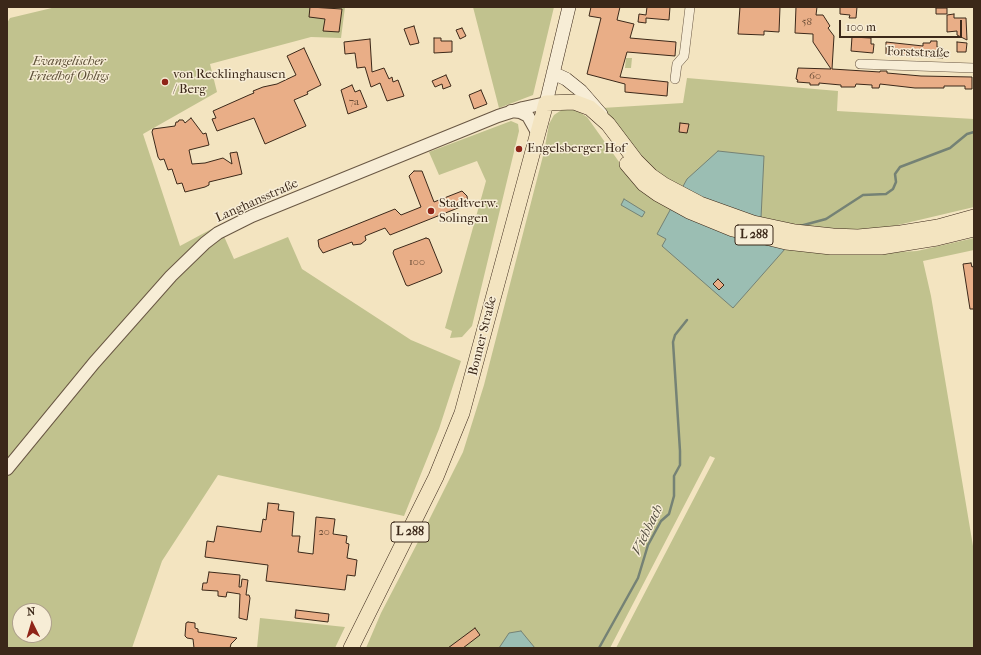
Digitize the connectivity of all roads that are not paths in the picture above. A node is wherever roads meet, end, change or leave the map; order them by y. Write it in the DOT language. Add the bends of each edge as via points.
graph roads {
  1 [pos="569,7"];
  2 [pos="690,7"];
  3 [pos="860,64"];
  4 [pos="974,68"];
  5 [pos="553,73"];
  6 [pos="675,79"];
  7 [pos="546,103"];
  8 [pos="580,104"];
  9 [pos="511,111"];
  10 [pos="608,124"];
  11 [pos="537,132"];
  12 [pos="661,189"];
  13 [pos="974,217"];
  14 [pos="974,229"];
  15 [pos="858,242"];
  16 [pos="7,469"];
  17 [pos="351,648"];
  1 -- 5 [label="main road, Bonner Straße / L 288"];
  2 -- 6 [label="street" via="684,56 677,64"];
  3 -- 4 [label="street, Forststraße"];
  5 -- 7 [label="main road, Bonner Straße / L 288"];
  5 -- 10 [label="main road, L 288" via="581,90"];
  7 -- 8 [label="main road, L 288" via="565,101"];
  7 -- 9 [label="street, Langhansstraße"];
  7 -- 11 [label="main road, Bonner Straße / L 288"];
  8 -- 10 [label="main road, L 288" via="590,108"];
  8 -- 12 [label="main road, L 288" via="644,184"];
  9 -- 11 [label="street" via="528,116"];
  9 -- 16 [label="street, Langhansstraße" via="252,216 205,242 171,276 94,364"];
  10 -- 12 [label="main road, L 288"];
  11 -- 17 [label="main road, Bonner Straße / L 288" via="462,413 436,477"];
  12 -- 15 [label="main road, L 288" via="704,217 750,234 809,246"];
  13 -- 15 [label="main road, L 288"];
  14 -- 15 [label="main road, L 288" via="911,243"];
}
